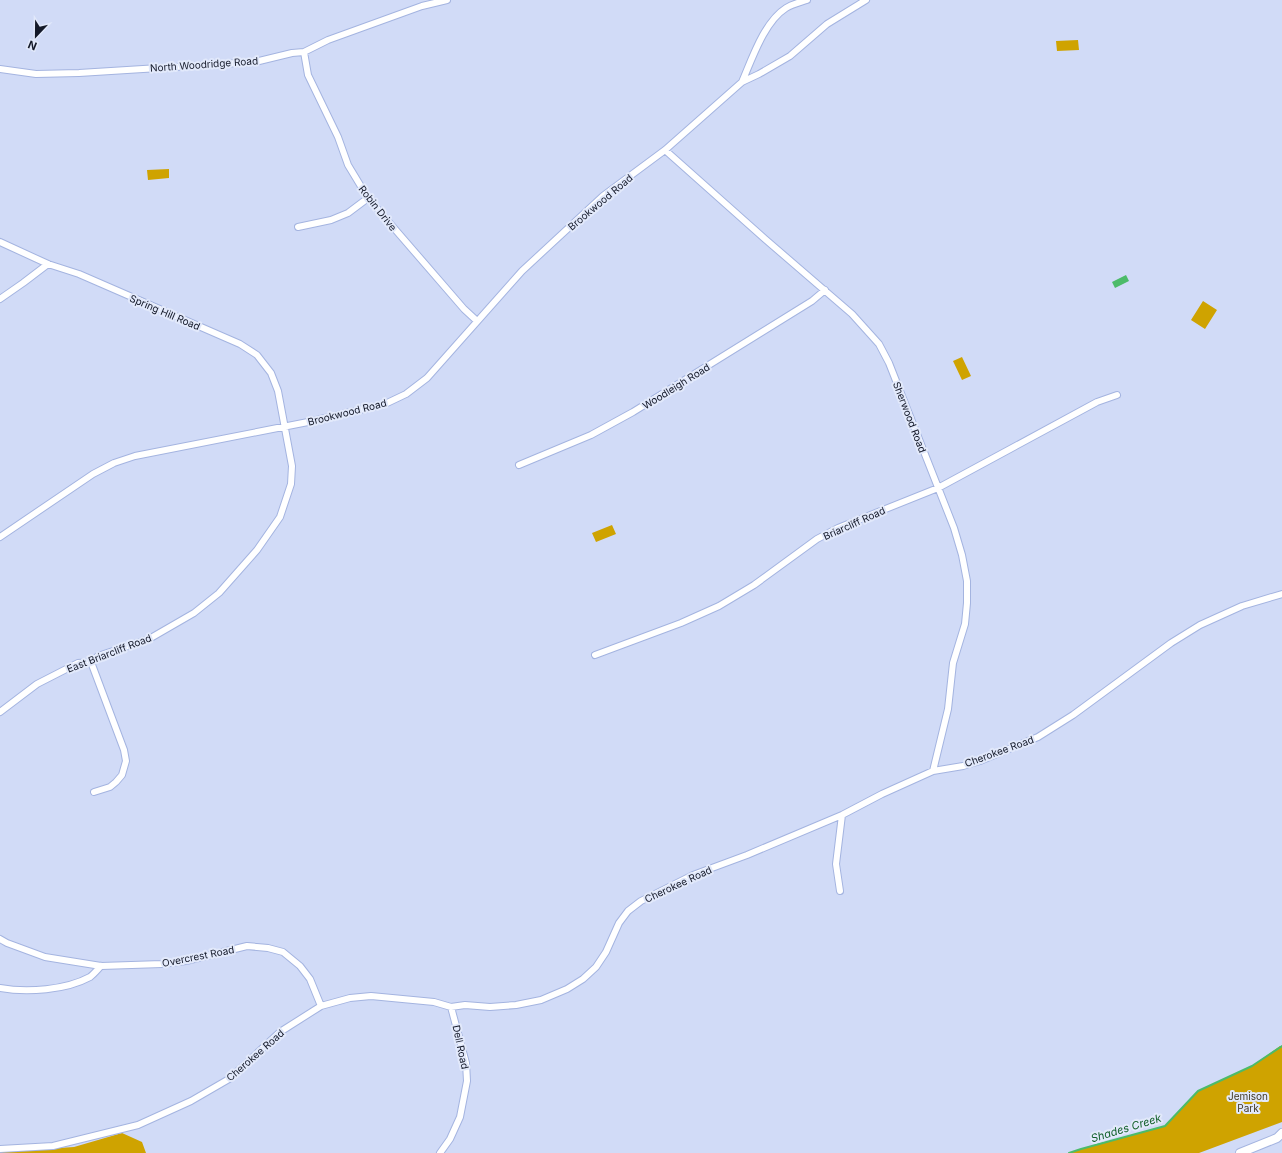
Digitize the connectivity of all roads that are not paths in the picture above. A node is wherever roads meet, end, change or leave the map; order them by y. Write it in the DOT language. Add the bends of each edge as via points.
graph roads {
  1 [pos="447,0"];
  2 [pos="807,0"];
  3 [pos="866,0"];
  4 [pos="304,52"];
  5 [pos="0,69"];
  6 [pos="742,82"];
  7 [pos="665,150"];
  8 [pos="368,198"];
  9 [pos="298,227"];
  10 [pos="0,242"];
  11 [pos="48,264"];
  12 [pos="825,290"];
  13 [pos="0,299"];
  14 [pos="477,321"];
  15 [pos="1117,395"];
  16 [pos="285,426"];
  17 [pos="519,465"];
  18 [pos="938,488"];
  19 [pos="0,537"];
  20 [pos="1282,594"];
  21 [pos="595,655"];
  22 [pos="91,662"];
  23 [pos="0,712"];
  24 [pos="933,771"];
  25 [pos="94,792"];
  26 [pos="842,815"];
  27 [pos="840,891"];
  28 [pos="0,939"];
  29 [pos="101,966"];
  30 [pos="0,988"];
  31 [pos="321,1006"];
  32 [pos="451,1007"];
  33 [pos="1282,1133"];
  34 [pos="0,1149"];
  35 [pos="440,1153"];
  36 [pos="1240,1153"];
  1 -- 4 [label="street, North Woodridge Road" via="422,6 328,40"];
  2 -- 6 [label="street" via="786,8 771,22 762,36"];
  3 -- 6 [label="street" via="827,24 790,56"];
  4 -- 5 [label="street, North Woodridge Road" via="254,62 84,72 36,74"];
  4 -- 8 [label="street, Robin Drive" via="308,75 338,137 348,165"];
  6 -- 7 [label="street, Brookwood Road"];
  7 -- 12 [label="street, Sherwood Road"];
  7 -- 14 [label="street, Brookwood Road" via="603,196 522,271"];
  8 -- 9 [label="street" via="348,213 331,220"];
  8 -- 14 [label="street, Robin Drive" via="464,310"];
  10 -- 11 [label="street, Spring Hill Road"];
  11 -- 13 [label="street"];
  11 -- 16 [label="street, Spring Hill Road" via="236,342 257,355 271,373 278,391"];
  12 -- 17 [label="street, Woodleigh Road" via="812,301 633,412 592,435"];
  12 -- 18 [label="street, Sherwood Road" via="852,314 879,344 889,363"];
  14 -- 16 [label="street, Brookwood Road" via="427,378 406,394 385,404"];
  15 -- 18 [label="street, Briarcliff Road" via="1097,402"];
  16 -- 19 [label="street, Brookwood Road" via="114,462"];
  16 -- 22 [label="street, East Briarcliff Road" via="292,466 291,484 280,517 257,550 219,593 194,613 149,638 98,656"];
  18 -- 21 [label="street, Briarcliff Road" via="817,539 754,585 719,606"];
  18 -- 24 [label="street, Sherwood Road" via="962,555 967,581 967,603 965,624 954,663 948,709"];
  20 -- 24 [label="street, Cherokee Road" via="1242,606 1200,626 1171,643 1073,715 1038,737 980,761"];
  22 -- 23 [label="street, East Briarcliff Road" via="78,663 37,684"];
  22 -- 25 [label="street" via="126,761 122,775 116,782"];
  24 -- 26 [label="street, Cherokee Road"];
  26 -- 27 [label="street" via="836,864"];
  26 -- 32 [label="street, Cherokee Road" via="693,875 641,901 628,911 619,923 596,967 567,989 541,1000 516,1006"];
  28 -- 29 [label="street, Overcrest Road" via="45,957"];
  29 -- 30 [label="street" via="90,976 66,986 33,990"];
  29 -- 31 [label="street, Overcrest Road" via="162,964 186,961 247,946 268,948 283,952 300,966 310,979"];
  31 -- 32 [label="street, Cherokee Road" via="350,998 371,996 434,1002"];
  31 -- 34 [label="street, Cherokee Road" via="280,1032 229,1079 191,1101 138,1125 53,1146"];
  32 -- 35 [label="street, Dell Road" via="466,1064 467,1081 460,1117"];
  33 -- 36 [label="main road" via="1277,1138"];
}
